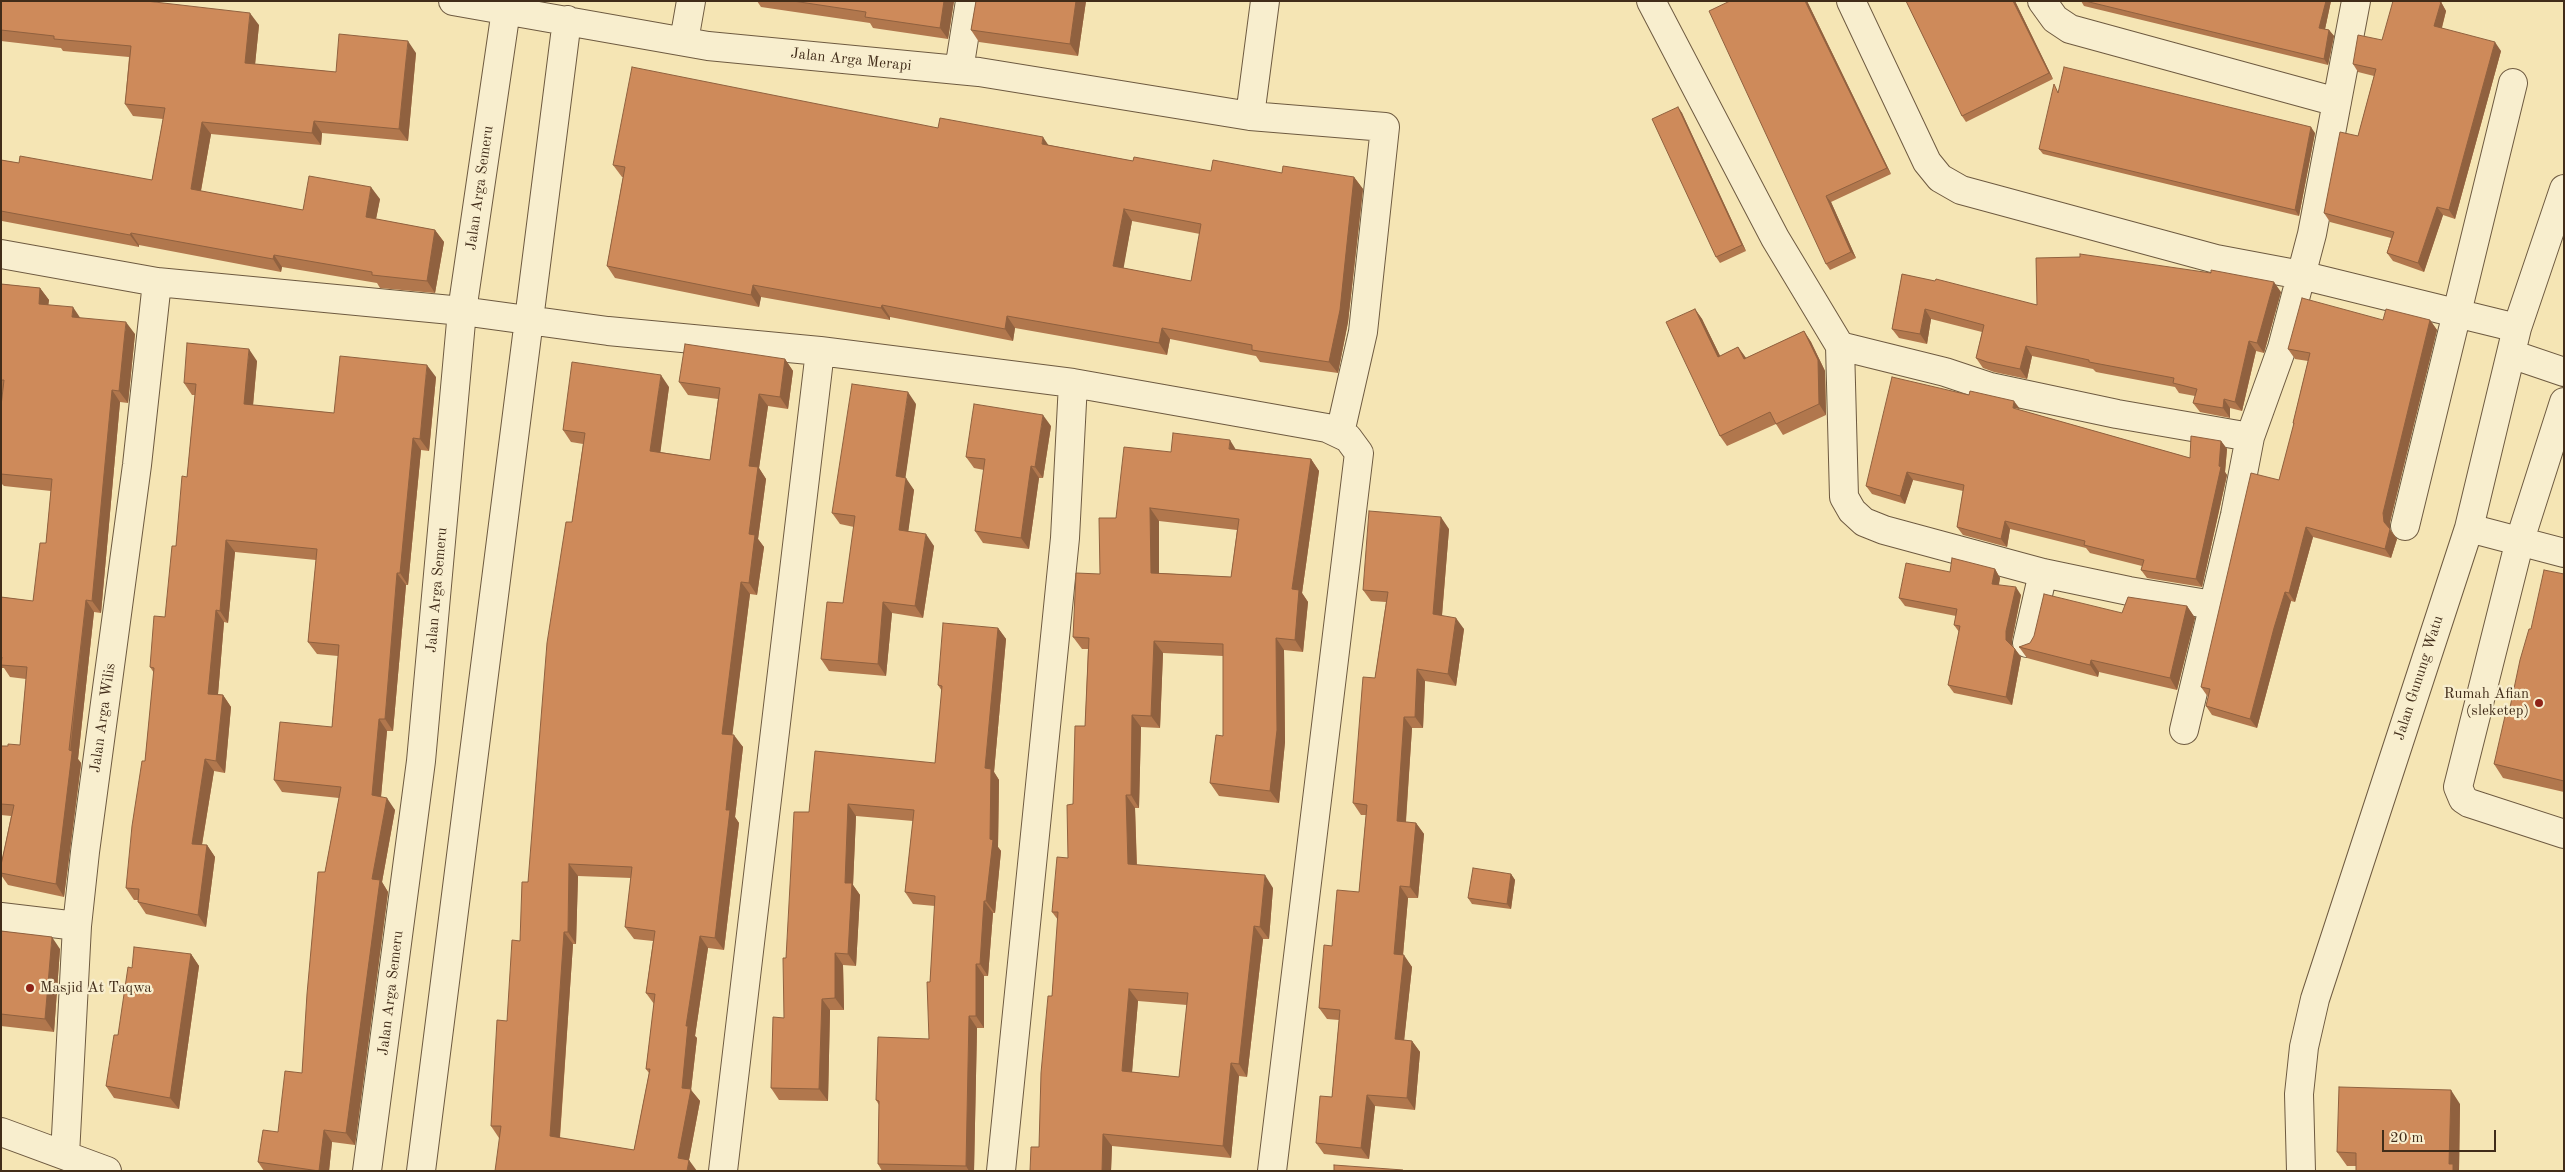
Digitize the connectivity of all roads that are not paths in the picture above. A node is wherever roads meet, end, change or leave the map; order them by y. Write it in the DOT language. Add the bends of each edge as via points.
graph roads {
  1 [pos="453,1"];
  2 [pos="691,1"];
  3 [pos="970,1"];
  4 [pos="1265,1"];
  5 [pos="1651,1"];
  6 [pos="1851,1"];
  7 [pos="2042,1"];
  8 [pos="2356,1"];
  9 [pos="506,10"];
  10 [pos="567,20"];
  11 [pos="684,41"];
  12 [pos="959,70"];
  13 [pos="2513,83"];
  14 [pos="2337,102"];
  15 [pos="1250,116"];
  16 [pos="2564,189"];
  17 [pos="1,254"];
  18 [pos="2301,275"];
  19 [pos="157,282"];
  20 [pos="462,311"];
  21 [pos="2457,313"];
  22 [pos="528,320"];
  23 [pos="2517,328"];
  24 [pos="1840,346"];
  25 [pos="820,351"];
  26 [pos="2511,354"];
  27 [pos="2564,372"];
  28 [pos="1073,383"];
  29 [pos="2564,402"];
  30 [pos="1340,433"];
  31 [pos="2250,437"];
  32 [pos="2405,526"];
  33 [pos="2469,528"];
  34 [pos="2520,540"];
  35 [pos="2564,553"];
  36 [pos="2043,573"];
  37 [pos="2213,605"];
  38 [pos="2027,643"];
  39 [pos="2184,730"];
  40 [pos="2564,834"];
  41 [pos="1,917"];
  42 [pos="77,926"];
  43 [pos="1,1132"];
  44 [pos="65,1155"];
  45 [pos="724,1170"];
  46 [pos="107,1171"];
  47 [pos="367,1171"];
  48 [pos="421,1171"];
  49 [pos="1001,1171"];
  50 [pos="1272,1171"];
  51 [pos="2301,1171"];
  1 -- 9 [label="street, Jalan Arga Merapi"];
  2 -- 11 [label="street"];
  3 -- 12 [label="street"];
  4 -- 15 [label="street"];
  5 -- 24 [label="street" via="1775,238"];
  6 -- 18 [label="street" via="1927,162 1940,178 1961,190 2206,256"];
  7 -- 14 [label="street" via="2055,19 2070,29"];
  8 -- 14 [label="street"];
  9 -- 10 [label="street, Jalan Arga Merapi"];
  9 -- 20 [label="street, Jalan Arga Semeru"];
  10 -- 11 [label="street, Jalan Arga Merapi"];
  10 -- 22 [label="street"];
  11 -- 12 [label="street, Jalan Arga Merapi"];
  12 -- 15 [label="street, Jalan Arga Merapi"];
  13 -- 21 [label="street"];
  14 -- 18 [label="street"];
  15 -- 30 [label="street, Jalan Arga Merapi" via="1385,127 1363,332"];
  16 -- 23 [label="street, Jalan Gunung Watu"];
  17 -- 19 [label="street"];
  18 -- 21 [label="street"];
  18 -- 31 [label="street" via="2282,348"];
  19 -- 20 [label="street"];
  19 -- 42 [label="street, Jalan Arga Wilis" via="137,465"];
  20 -- 22 [label="street"];
  20 -- 47 [label="street, Jalan Arga Semeru" via="421,760"];
  21 -- 23 [label="street"];
  21 -- 32 [label="street"];
  22 -- 25 [label="street"];
  22 -- 48 [label="street"];
  23 -- 26 [label="street, Jalan Gunung Watu"];
  24 -- 31 [label="street" via="1945,372 1990,387 2117,414"];
  24 -- 36 [label="street" via="1844,497 1852,511 1864,522 1884,530"];
  25 -- 28 [label="street"];
  25 -- 45 [label="street"];
  26 -- 27 [label="street"];
  26 -- 33 [label="street, Jalan Gunung Watu"];
  28 -- 30 [label="street" via="1327,428"];
  28 -- 49 [label="street" via="1065,538"];
  29 -- 34 [label="street"];
  30 -- 50 [label="street" via="1355,445 1359,453"];
  31 -- 37 [label="street"];
  33 -- 34 [label="street"];
  33 -- 51 [label="street, Jalan Gunung Watu" via="2315,1000 2304,1047 2299,1094"];
  34 -- 35 [label="street"];
  34 -- 40 [label="street" via="2458,787 2462,799 2469,803"];
  36 -- 37 [label="street"];
  36 -- 38 [label="street"];
  37 -- 39 [label="street"];
  41 -- 42 [label="street"];
  42 -- 44 [label="street, Jalan Arga Wilis"];
  43 -- 44 [label="street"];
  44 -- 46 [label="street"];
}
